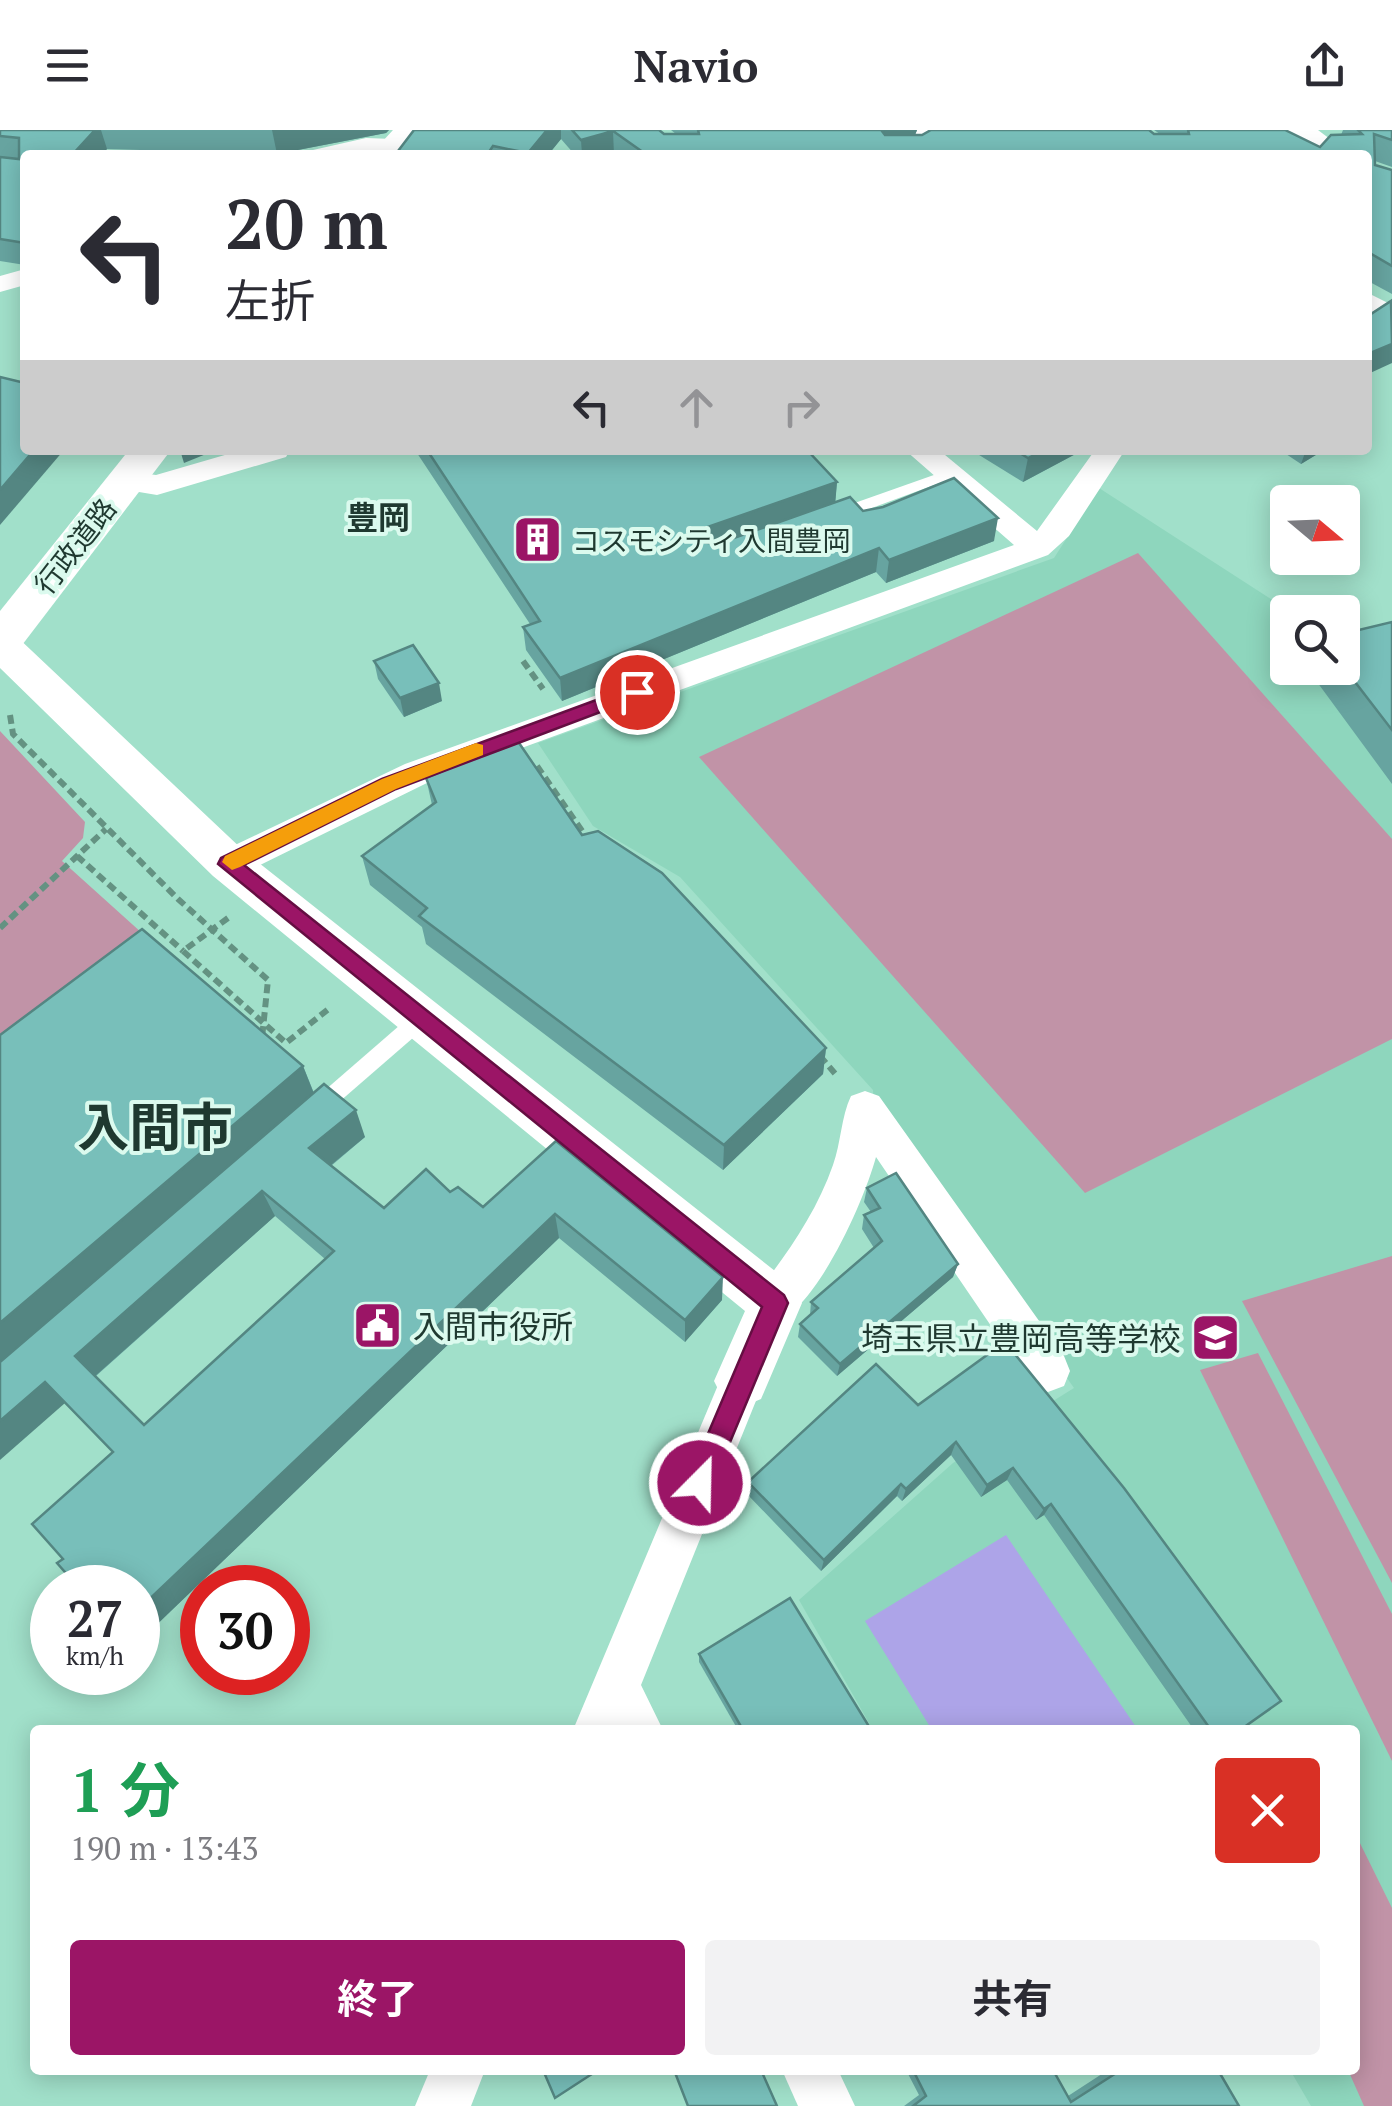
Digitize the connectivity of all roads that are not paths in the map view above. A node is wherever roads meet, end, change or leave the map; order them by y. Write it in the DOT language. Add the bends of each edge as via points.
graph roads {
  1 [pos="1294,130"];
  2 [pos="933,138"];
  3 [pos="398,144"];
  4 [pos="346,150"];
  5 [pos="908,150"];
  6 [pos="1326,150"];
  7 [pos="257,455"];
  8 [pos="926,455"];
  9 [pos="1107,455"];
  10 [pos="138,466"];
  11 [pos="948,475"];
  12 [pos="819,521"];
  13 [pos="1037,548"];
  14 [pos="0,643"];
  15 [pos="228,864"];
  16 [pos="422,1018"];
  17 [pos="302,1122"];
  18 [pos="776,1303"];
  19 [pos="1048,1371"];
  20 [pos="742,1381"];
  21 [pos="607,1708"];
  22 [pos="631,1725"];
  23 [pos="456,2075"];
  24 [pos="812,2075"];
  25 [pos="443,2106"];
  26 [pos="827,2106"];
  1 -- 6 [label="main road"];
  2 -- 5 [label="street"];
  3 -- 4 [label="street"];
  7 -- 10 [label="street" via="157,485"];
  8 -- 11 [label="street"];
  9 -- 13 [label="street" via="1058,529"];
  10 -- 14 [label="main road, 行政道路"];
  11 -- 12 [label="lane"];
  11 -- 13 [label="street"];
  13 -- 15 [label="street" via="389,784"];
  14 -- 15 [label="street"];
  15 -- 16 [label="street"];
  16 -- 17 [label="lane"];
  16 -- 18 [label="street"];
  18 -- 19 [label="street" via="840,1200 862,1139 865,1108"];
  18 -- 20 [label="street"];
  20 -- 21 [label="street"];
  21 -- 22 [label="street"];
  23 -- 25 [label="street"];
  24 -- 26 [label="street"];
}
